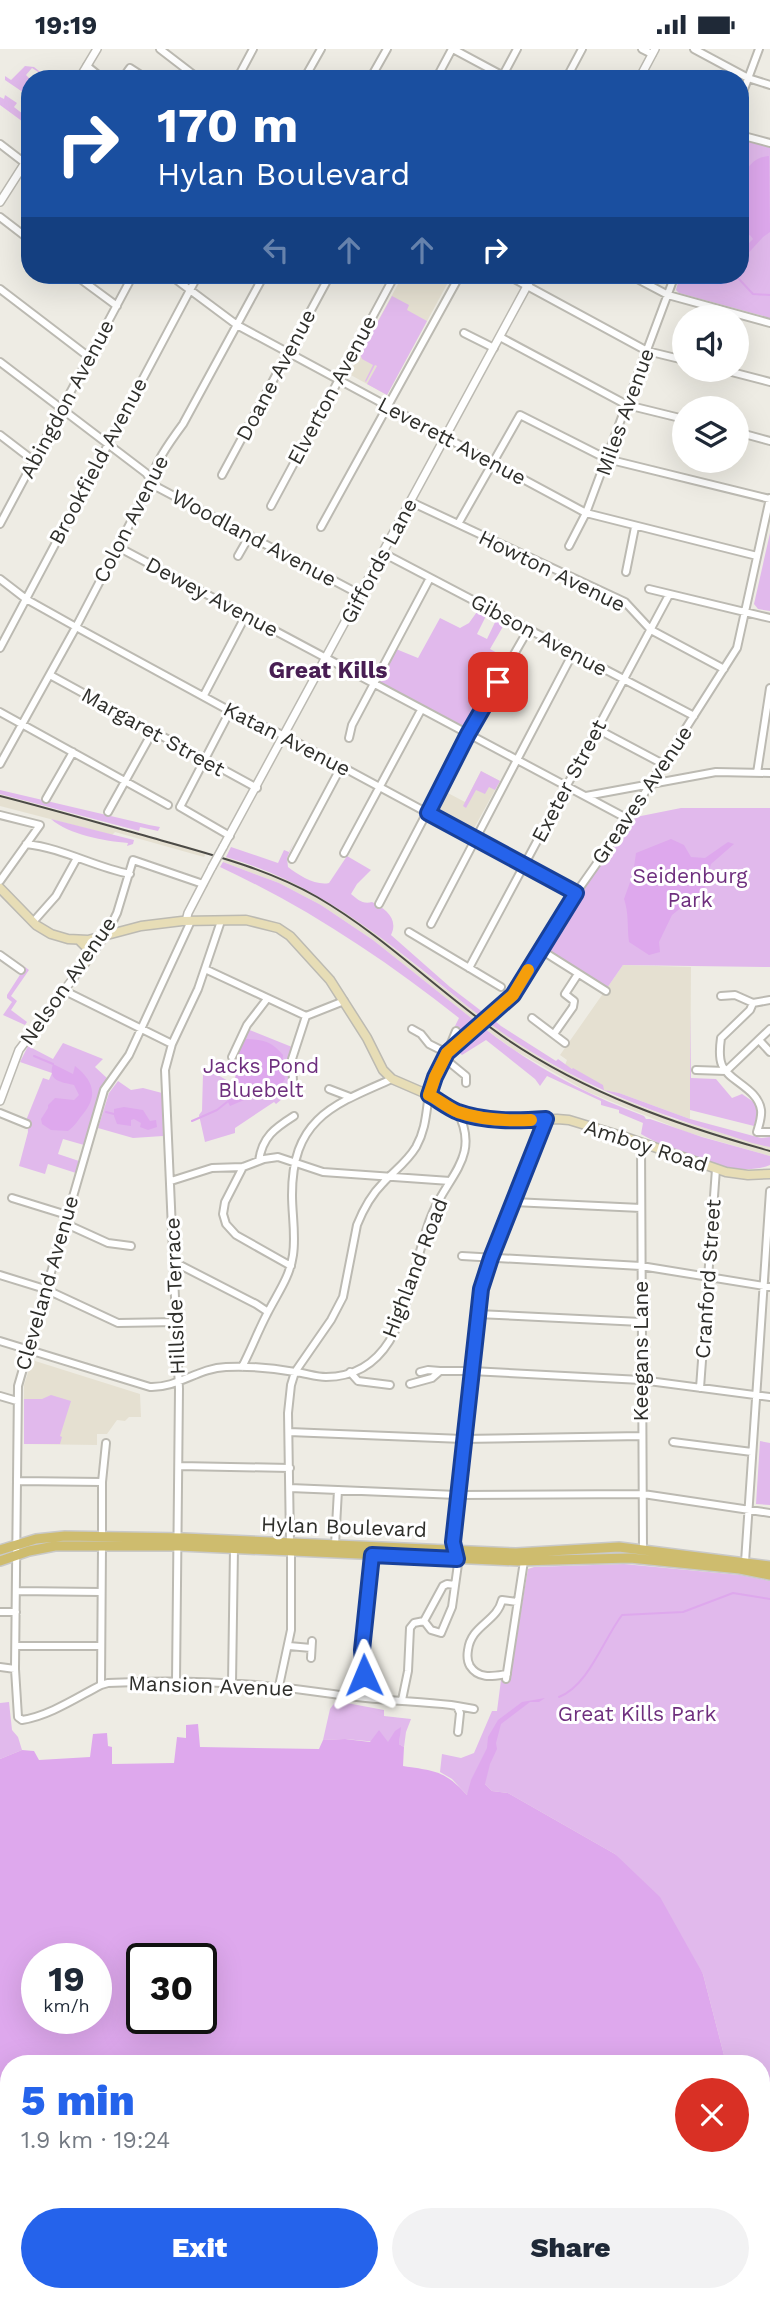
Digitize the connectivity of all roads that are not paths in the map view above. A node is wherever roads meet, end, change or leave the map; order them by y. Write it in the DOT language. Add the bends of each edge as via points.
graph roads {
  1 [pos="97,49"];
  2 [pos="160,49"];
  3 [pos="253,49"];
  4 [pos="321,49"];
  5 [pos="387,49"];
  6 [pos="453,49"];
  7 [pos="517,49"];
  8 [pos="582,49"];
  9 [pos="642,49"];
  10 [pos="694,49"];
  11 [pos="759,49"];
  12 [pos="654,52"];
  13 [pos="87,66"];
  14 [pos="85,70"];
  15 [pos="92,70"];
  16 [pos="187,70"];
  17 [pos="242,70"];
  18 [pos="309,70"];
  19 [pos="375,70"];
  20 [pos="441,70"];
  21 [pos="490,70"];
  22 [pos="508,70"];
  23 [pos="571,70"];
  24 [pos="644,70"];
  25 [pos="733,70"];
  26 [pos="749,75"];
  27 [pos="749,78"];
  28 [pos="770,85"];
  29 [pos="749,137"];
  30 [pos="770,143"];
  31 [pos="0,144"];
  32 [pos="21,160"];
  33 [pos="21,173"];
  34 [pos="0,202"];
  35 [pos="0,217"];
  36 [pos="21,233"];
  37 [pos="87,284"];
  38 [pos="128,284"];
  39 [pos="182,284"];
  40 [pos="193,284"];
  41 [pos="259,284"];
  42 [pos="325,284"];
  43 [pos="390,284"];
  44 [pos="455,284"];
  45 [pos="523,284"];
  46 [pos="647,284"];
  47 [pos="672,284"];
  48 [pos="527,286"];
  49 [pos="0,289"];
  50 [pos="190,290"];
  51 [pos="668,295"];
  52 [pos="117,306"];
  53 [pos="770,323"];
  54 [pos="237,325"];
  55 [pos="464,333"];
  56 [pos="500,337"];
  57 [pos="494,348"];
  58 [pos="648,351"];
  59 [pos="288,353"];
  60 [pos="89,357"];
  61 [pos="672,357"];
  62 [pos="0,362"];
  63 [pos="749,377"];
  64 [pos="338,380"];
  65 [pos="770,382"];
  66 [pos="628,405"];
  67 [pos="388,407"];
  68 [pos="61,409"];
  69 [pos="672,416"];
  70 [pos="0,435"];
  71 [pos="749,435"];
  72 [pos="445,438"];
  73 [pos="770,440"];
  74 [pos="107,443"];
  75 [pos="607,459"];
  76 [pos="34,461"];
  77 [pos="492,463"];
  78 [pos="222,475"];
  79 [pos="150,479"];
  80 [pos="770,499"];
  81 [pos="411,502"];
  82 [pos="271,506"];
  83 [pos="0,507"];
  84 [pos="7,512"];
  85 [pos="586,513"];
  86 [pos="0,524"];
  87 [pos="458,524"];
  88 [pos="321,527"];
  89 [pos="635,527"];
  90 [pos="250,535"];
  91 [pos="569,546"];
  92 [pos="118,547"];
  93 [pos="383,553"];
  94 [pos="238,556"];
  95 [pos="757,557"];
  96 [pos="626,572"];
  97 [pos="430,578"];
  98 [pos="0,579"];
  99 [pos="649,589"];
  100 [pos="361,595"];
  101 [pos="669,595"];
  102 [pos="26,599"];
  103 [pos="479,603"];
  104 [pos="474,613"];
  105 [pos="745,613"];
  106 [pos="246,615"];
  107 [pos="770,618"];
  108 [pos="76,627"];
  109 [pos="528,629"];
  110 [pos="651,630"];
  111 [pos="0,648"];
  112 [pos="573,653"];
  113 [pos="327,659"];
  114 [pos="724,670"];
  115 [pos="50,675"];
  116 [pos="624,680"];
  117 [pos="373,683"];
  118 [pos="770,688"];
  119 [pos="204,695"];
  120 [pos="421,710"];
  121 [pos="230,711"];
  122 [pos="0,712"];
  123 [pos="694,716"];
  124 [pos="23,725"];
  125 [pos="597,729"];
  126 [pos="153,731"];
  127 [pos="468,734"];
  128 [pos="285,736"];
  129 [pos="349,737"];
  130 [pos="73,752"];
  131 [pos="204,759"];
  132 [pos="517,760"];
  133 [pos="0,764"];
  134 [pos="663,764"];
  135 [pos="341,767"];
  136 [pos="757,773"];
  137 [pos="770,773"];
  138 [pos="125,781"];
  139 [pos="649,785"];
  140 [pos="566,786"];
  141 [pos="380,787"];
  142 [pos="257,788"];
  143 [pos="586,796"];
  144 [pos="46,799"];
  145 [pos="168,804"];
  146 [pos="108,812"];
  147 [pos="428,813"];
  148 [pos="0,815"];
  149 [pos="628,819"];
  150 [pos="230,836"];
  151 [pos="476,839"];
  152 [pos="26,844"];
  153 [pos="344,853"];
  154 [pos="77,858"];
  155 [pos="292,859"];
  156 [pos="524,865"];
  157 [pos="130,874"];
  158 [pos="0,881"];
  159 [pos="203,884"];
  160 [pos="0,888"];
  161 [pos="576,893"];
  162 [pos="379,904"];
  163 [pos="189,921"];
  164 [pos="221,921"];
  165 [pos="33,922"];
  166 [pos="431,925"];
  167 [pos="409,932"];
  168 [pos="106,935"];
  169 [pos="79,940"];
  170 [pos="541,950"];
  171 [pos="0,955"];
  172 [pos="85,963"];
  173 [pos="469,968"];
  174 [pos="205,969"];
  175 [pos="21,970"];
  176 [pos="578,974"];
  177 [pos="501,987"];
  178 [pos="65,991"];
  179 [pos="606,991"];
  180 [pos="721,996"];
  181 [pos="267,999"];
  182 [pos="770,1000"];
  183 [pos="344,1001"];
  184 [pos="753,1003"];
  185 [pos="306,1016"];
  186 [pos="532,1018"];
  187 [pos="140,1029"];
  188 [pos="412,1030"];
  189 [pos="770,1030"];
  190 [pos="456,1031"];
  191 [pos="554,1034"];
  192 [pos="758,1040"];
  193 [pos="565,1042"];
  194 [pos="172,1044"];
  195 [pos="770,1052"];
  196 [pos="445,1056"];
  197 [pos="232,1057"];
  198 [pos="696,1070"];
  199 [pos="726,1071"];
  200 [pos="392,1079"];
  201 [pos="293,1082"];
  202 [pos="466,1083"];
  203 [pos="329,1089"];
  204 [pos="429,1095"];
  205 [pos="350,1097"];
  206 [pos="0,1101"];
  207 [pos="457,1111"];
  208 [pos="0,1113"];
  209 [pos="294,1116"];
  210 [pos="546,1119"];
  211 [pos="27,1124"];
  212 [pos="770,1132"];
  213 [pos="641,1143"];
  214 [pos="259,1161"];
  215 [pos="296,1163"];
  216 [pos="243,1167"];
  217 [pos="716,1169"];
  218 [pos="770,1174"];
  219 [pos="390,1176"];
  220 [pos="170,1181"];
  221 [pos="450,1181"];
  222 [pos="770,1191"];
  223 [pos="12,1198"];
  224 [pos="513,1202"];
  225 [pos="641,1208"];
  226 [pos="67,1215"];
  227 [pos="64,1223"];
  228 [pos="131,1246"];
  229 [pos="462,1256"];
  230 [pos="491,1258"];
  231 [pos="174,1262"];
  232 [pos="291,1266"];
  233 [pos="640,1266"];
  234 [pos="0,1275"];
  235 [pos="708,1277"];
  236 [pos="767,1286"];
  237 [pos="45,1289"];
  238 [pos="268,1312"];
  239 [pos="477,1314"];
  240 [pos="177,1322"];
  241 [pos="641,1322"];
  242 [pos="0,1341"];
  243 [pos="27,1350"];
  244 [pos="242,1367"];
  245 [pos="295,1371"];
  246 [pos="440,1371"];
  247 [pos="471,1371"];
  248 [pos="350,1372"];
  249 [pos="420,1372"];
  250 [pos="641,1380"];
  251 [pos="179,1382"];
  252 [pos="410,1384"];
  253 [pos="390,1385"];
  254 [pos="700,1388"];
  255 [pos="756,1395"];
  256 [pos="0,1396"];
  257 [pos="770,1397"];
  258 [pos="17,1401"];
  259 [pos="289,1432"];
  260 [pos="642,1436"];
  261 [pos="463,1439"];
  262 [pos="673,1442"];
  263 [pos="106,1443"];
  264 [pos="752,1452"];
  265 [pos="179,1466"];
  266 [pos="289,1468"];
  267 [pos="17,1481"];
  268 [pos="102,1482"];
  269 [pos="290,1488"];
  270 [pos="338,1490"];
  271 [pos="457,1495"];
  272 [pos="643,1495"];
  273 [pos="748,1510"];
  274 [pos="770,1513"];
  275 [pos="102,1541"];
  276 [pos="179,1542"];
  277 [pos="16,1544"];
  278 [pos="335,1545"];
  279 [pos="291,1547"];
  280 [pos="234,1548"];
  281 [pos="0,1550"];
  282 [pos="455,1554"];
  283 [pos="643,1554"];
  284 [pos="17,1555"];
  285 [pos="372,1555"];
  286 [pos="0,1561"];
  287 [pos="524,1562"];
  288 [pos="745,1562"];
  289 [pos="770,1566"];
  290 [pos="770,1575"];
  291 [pos="455,1585"];
  292 [pos="16,1591"];
  293 [pos="101,1592"];
  294 [pos="517,1602"];
  295 [pos="0,1612"];
  296 [pos="16,1612"];
  297 [pos="424,1621"];
  298 [pos="16,1646"];
  299 [pos="100,1646"];
  300 [pos="289,1646"];
  301 [pos="362,1650"];
  302 [pos="311,1658"];
  303 [pos="0,1667"];
  304 [pos="15,1669"];
  305 [pos="177,1682"];
  306 [pos="232,1683"];
  307 [pos="100,1685"];
  308 [pos="279,1686"];
  309 [pos="402,1700"];
  310 [pos="454,1705"];
  311 [pos="474,1709"];
  312 [pos="20,1719"];
  313 [pos="458,1732"];
  1 -- 13 [label="street"];
  2 -- 16 [label="street"];
  3 -- 17 [label="street"];
  4 -- 18 [label="street"];
  5 -- 19 [label="street"];
  6 -- 20 [label="street"];
  6 -- 21 [label="street"];
  7 -- 22 [label="street"];
  8 -- 23 [label="street"];
  9 -- 12 [label="street"];
  10 -- 25 [label="street"];
  11 -- 26 [label="street"];
  12 -- 24 [label="street"];
  13 -- 14 [label="street"];
  13 -- 15 [label="street"];
  27 -- 28 [label="street"];
  29 -- 30 [label="street"];
  31 -- 32 [label="street"];
  33 -- 34 [label="street"];
  35 -- 36 [label="street"];
  37 -- 52 [label="street"];
  38 -- 52 [label="street, Abingdon Avenue"];
  39 -- 50 [label="street, Leverett Avenue"];
  40 -- 50 [label="street, Brookfield Avenue"];
  41 -- 54 [label="street, Colon Avenue"];
  42 -- 59 [label="street, Doane Avenue"];
  43 -- 64 [label="street, Elverton Avenue"];
  44 -- 67 [label="street"];
  45 -- 48 [label="street"];
  46 -- 51 [label="street"];
  47 -- 51 [label="street, Miles Avenue"];
  48 -- 56 [label="street, Giffords Lane"];
  48 -- 58 [label="street"];
  49 -- 60 [label="street"];
  50 -- 54 [label="street, Leverett Avenue"];
  50 -- 74 [label="street, Brookfield Avenue"];
  51 -- 53 [label="street"];
  51 -- 58 [label="street, Miles Avenue"];
  52 -- 60 [label="street, Abingdon Avenue"];
  54 -- 59 [label="street, Leverett Avenue"];
  54 -- 79 [label="street, Colon Avenue"];
  55 -- 57 [label="street"];
  56 -- 57 [label="street, Giffords Lane"];
  56 -- 66 [label="street"];
  57 -- 72 [label="street, Giffords Lane"];
  58 -- 61 [label="street"];
  58 -- 66 [label="street, Miles Avenue"];
  59 -- 64 [label="street, Leverett Avenue"];
  59 -- 78 [label="street, Doane Avenue"];
  60 -- 68 [label="street, Abingdon Avenue"];
  62 -- 68 [label="street, Woodland Avenue"];
  63 -- 65 [label="street"];
  64 -- 67 [label="street, Leverett Avenue"];
  64 -- 82 [label="street, Elverton Avenue"];
  66 -- 69 [label="street"];
  66 -- 75 [label="street, Miles Avenue"];
  67 -- 72 [label="street, Leverett Avenue"];
  67 -- 88 [label="street"];
  68 -- 74 [label="street, Woodland Avenue"];
  68 -- 76 [label="street, Abingdon Avenue"];
  70 -- 76 [label="street"];
  71 -- 73 [label="street"];
  72 -- 77 [label="street, Leverett Avenue"];
  72 -- 81 [label="street, Giffords Lane"];
  74 -- 79 [label="street, Woodland Avenue"];
  74 -- 102 [label="street, Brookfield Avenue"];
  75 -- 77 [label="street" via="520,415"];
  75 -- 80 [label="street"];
  75 -- 85 [label="street, Miles Avenue"];
  76 -- 84 [label="street, Abingdon Avenue"];
  77 -- 85 [label="street, Leverett Avenue"];
  77 -- 87 [label="street"];
  79 -- 90 [label="street, Woodland Avenue" via="155,486"];
  79 -- 92 [label="street, Colon Avenue"];
  80 -- 95 [label="street, Greaves Avenue"];
  81 -- 87 [label="street, Howton Avenue"];
  81 -- 93 [label="street, Giffords Lane"];
  83 -- 84 [label="street"];
  84 -- 86 [label="street, Abingdon Avenue"];
  85 -- 89 [label="street, Leverett Avenue"];
  85 -- 91 [label="street, Miles Avenue"];
  87 -- 110 [label="street, Howton Avenue" via="625,602"];
  89 -- 95 [label="street, Leverett Avenue"];
  89 -- 96 [label="street"];
  90 -- 94 [label="street"];
  90 -- 100 [label="street, Woodland Avenue"];
  92 -- 106 [label="street, Dewey Avenue"];
  92 -- 108 [label="street, Colon Avenue"];
  93 -- 97 [label="street, Gibson Avenue"];
  93 -- 100 [label="street, Giffords Lane"];
  95 -- 105 [label="street, Greaves Avenue"];
  97 -- 103 [label="street, Gibson Avenue"];
  97 -- 117 [label="street"];
  98 -- 102 [label="street, Katan Avenue"];
  99 -- 101 [label="street"];
  100 -- 113 [label="street, Giffords Lane"];
  101 -- 105 [label="street"];
  101 -- 110 [label="street, Exeter Street"];
  102 -- 108 [label="street, Katan Avenue"];
  102 -- 111 [label="street, Brookfield Avenue"];
  103 -- 104 [label="street"];
  103 -- 109 [label="street, Gibson Avenue"];
  105 -- 107 [label="street"];
  105 -- 114 [label="street, Greaves Avenue" via="737,648"];
  106 -- 113 [label="street, Dewey Avenue"];
  106 -- 119 [label="street"];
  108 -- 115 [label="street, Colon Avenue"];
  108 -- 119 [label="street, Katan Avenue"];
  109 -- 112 [label="street, Gibson Avenue"];
  109 -- 127 [label="street"];
  110 -- 114 [label="street, Howton Avenue"];
  110 -- 116 [label="street, Exeter Street"];
  112 -- 116 [label="street, Gibson Avenue"];
  112 -- 132 [label="street"];
  113 -- 117 [label="street, Dewey Avenue"];
  113 -- 128 [label="street, Giffords Lane"];
  114 -- 123 [label="street, Greaves Avenue"];
  115 -- 124 [label="street, Colon Avenue"];
  115 -- 126 [label="street, Margaret Street"];
  116 -- 123 [label="street, Gibson Avenue"];
  116 -- 125 [label="street, Exeter Street"];
  117 -- 120 [label="street, Dewey Avenue"];
  117 -- 129 [label="street"];
  118 -- 136 [label="street"];
  119 -- 121 [label="street, Katan Avenue"];
  120 -- 127 [label="street, Dewey Avenue"];
  120 -- 141 [label="street"];
  121 -- 128 [label="street, Katan Avenue"];
  121 -- 131 [label="street"];
  122 -- 124 [label="street"];
  123 -- 134 [label="street, Greaves Avenue"];
  124 -- 130 [label="street"];
  124 -- 133 [label="street, Colon Avenue"];
  125 -- 134 [label="street"];
  125 -- 140 [label="street, Exeter Street"];
  126 -- 131 [label="street, Margaret Street"];
  126 -- 138 [label="street"];
  127 -- 132 [label="street, Dewey Avenue"];
  127 -- 147 [label="street"];
  128 -- 135 [label="street, Katan Avenue"];
  128 -- 142 [label="street, Giffords Lane"];
  130 -- 138 [label="street"];
  130 -- 144 [label="street"];
  131 -- 142 [label="street, Margaret Street"];
  131 -- 150 [label="street" via="180,807"];
  132 -- 140 [label="street, Dewey Avenue"];
  132 -- 151 [label="street"];
  134 -- 139 [label="street, Greaves Avenue"];
  135 -- 141 [label="street, Katan Avenue"];
  135 -- 155 [label="street"];
  136 -- 137 [label="street"];
  136 -- 139 [label="street" via="716,772"];
  138 -- 145 [label="street"];
  138 -- 146 [label="street"];
  139 -- 143 [label="street"];
  139 -- 149 [label="street, Greaves Avenue"];
  140 -- 143 [label="street, Dewey Avenue"];
  140 -- 156 [label="street, Exeter Street"];
  141 -- 147 [label="street, Katan Avenue"];
  141 -- 153 [label="street"];
  142 -- 150 [label="street, Giffords Lane"];
  143 -- 149 [label="street, Dewey Avenue"];
  147 -- 151 [label="street, Katan Avenue"];
  147 -- 162 [label="street"];
  148 -- 152 [label="street" via="40,825"];
  149 -- 161 [label="street, Greaves Avenue"];
  150 -- 159 [label="street, Giffords Lane, bridge"];
  151 -- 156 [label="street, Katan Avenue"];
  151 -- 166 [label="street"];
  152 -- 154 [label="street"];
  152 -- 158 [label="street"];
  154 -- 157 [label="street"];
  154 -- 165 [label="street" via="56,896"];
  156 -- 161 [label="street, Katan Avenue"];
  156 -- 173 [label="street, Exeter Street"];
  157 -- 159 [label="street, Nelson Avenue" via="133,860"];
  157 -- 168 [label="street, Nelson Avenue"];
  159 -- 163 [label="street, Giffords Lane" via="188,913"];
  160 -- 165 [label="main road"];
  161 -- 170 [label="street, Greaves Avenue"];
  163 -- 164 [label="main road"];
  163 -- 168 [label="main road"];
  163 -- 187 [label="street, Cleveland Avenue"];
  164 -- 174 [label="street, Hillside Terrace"];
  164 -- 183 [label="main road" via="249,921 282,930"];
  165 -- 169 [label="main road" via="51,934"];
  167 -- 173 [label="street"];
  168 -- 169 [label="main road"];
  168 -- 172 [label="street, Nelson Avenue"];
  169 -- 172 [label="main road" via="88,948"];
  170 -- 176 [label="street"];
  170 -- 196 [label="street, Greaves Avenue, bridge" via="513,995"];
  171 -- 175 [label="street"];
  172 -- 178 [label="street, Nelson Avenue"];
  173 -- 177 [label="street"];
  174 -- 181 [label="street"];
  174 -- 194 [label="street, Hillside Terrace"];
  176 -- 179 [label="street"];
  176 -- 191 [label="street" via="565,994 573,1007"];
  178 -- 187 [label="street"];
  178 -- 206 [label="street, Nelson Avenue" via="19,1050"];
  180 -- 184 [label="street" via="735,995"];
  181 -- 185 [label="street"];
  181 -- 197 [label="street" via="247,1025"];
  182 -- 184 [label="street"];
  183 -- 185 [label="street"];
  183 -- 200 [label="main road"];
  184 -- 199 [label="street" via="721,1038 721,1064"];
  185 -- 201 [label="street" via="292,1059"];
  186 -- 191 [label="street"];
  187 -- 194 [label="street"];
  187 -- 226 [label="street, Cleveland Avenue" via="129,1055 104,1090"];
  188 -- 196 [label="street"];
  189 -- 192 [label="street"];
  190 -- 196 [label="street"];
  191 -- 193 [label="street"];
  192 -- 195 [label="street"];
  192 -- 199 [label="street"];
  194 -- 220 [label="street, Hillside Terrace" via="165,1070"];
  196 -- 202 [label="street" via="466,1076"];
  196 -- 204 [label="street, Greaves Avenue"];
  198 -- 199 [label="street"];
  199 -- 212 [label="street" via="758,1102 757,1132"];
  200 -- 204 [label="main road, Amboy Road"];
  200 -- 205 [label="street"];
  203 -- 205 [label="street"];
  204 -- 207 [label="main road, Amboy Road"];
  204 -- 219 [label="street, Greaves Avenue" via="418,1143"];
  205 -- 215 [label="street" via="316,1121"];
  207 -- 210 [label="main road, Amboy Road" via="502,1120"];
  207 -- 221 [label="street, Highland Road" via="464,1125 466,1149"];
  208 -- 211 [label="street"];
  209 -- 214 [label="street" via="269,1134"];
  210 -- 213 [label="main road, Amboy Road" via="569,1120"];
  210 -- 224 [label="street"];
  213 -- 217 [label="main road, Amboy Road"];
  213 -- 225 [label="street, Keegans Lane"];
  214 -- 215 [label="street" via="278,1157"];
  214 -- 216 [label="street"];
  215 -- 219 [label="street" via="323,1172"];
  215 -- 232 [label="street"];
  216 -- 220 [label="street" via="212,1168"];
  216 -- 232 [label="street" via="225,1202 226,1224 236,1235"];
  217 -- 218 [label="main road, Amboy Road" via="737,1175"];
  217 -- 235 [label="street, Cranford Street"];
  219 -- 221 [label="street"];
  219 -- 245 [label="street, Greaves Avenue" via="368,1202 357,1225 343,1297"];
  220 -- 231 [label="street, Hillside Terrace"];
  221 -- 248 [label="street, Highland Road" via="431,1216 393,1336 373,1361"];
  222 -- 236 [label="street"];
  223 -- 226 [label="street"];
  224 -- 225 [label="street"];
  224 -- 230 [label="street"];
  225 -- 233 [label="street, Keegans Lane"];
  226 -- 227 [label="street, Cleveland Avenue"];
  227 -- 228 [label="street" via="108,1243"];
  227 -- 237 [label="street, Cleveland Avenue"];
  229 -- 230 [label="street"];
  230 -- 233 [label="street"];
  230 -- 239 [label="street"];
  231 -- 238 [label="street"];
  231 -- 240 [label="street, Hillside Terrace"];
  232 -- 238 [label="street"];
  233 -- 235 [label="street"];
  233 -- 241 [label="street, Keegans Lane"];
  234 -- 237 [label="street"];
  235 -- 236 [label="street"];
  235 -- 254 [label="street, Cranford Street"];
  236 -- 255 [label="street"];
  237 -- 240 [label="street" via="118,1323"];
  237 -- 243 [label="street, Cleveland Avenue"];
  238 -- 244 [label="street"];
  239 -- 241 [label="street"];
  239 -- 247 [label="street"];
  240 -- 251 [label="street, Hillside Terrace"];
  241 -- 250 [label="street, Keegans Lane"];
  242 -- 243 [label="street"];
  243 -- 251 [label="street" via="146,1386"];
  243 -- 258 [label="street, Cleveland Avenue"];
  244 -- 245 [label="street"];
  244 -- 251 [label="street" via="209,1369"];
  245 -- 248 [label="street" via="325,1377"];
  245 -- 259 [label="street"];
  246 -- 247 [label="street"];
  246 -- 249 [label="street"];
  246 -- 252 [label="street"];
  247 -- 250 [label="street"];
  247 -- 261 [label="street"];
  248 -- 253 [label="street" via="358,1381"];
  250 -- 254 [label="street"];
  250 -- 260 [label="street, Keegans Lane"];
  251 -- 265 [label="street, Hillside Terrace"];
  254 -- 255 [label="street"];
  255 -- 257 [label="street"];
  255 -- 264 [label="street"];
  256 -- 258 [label="street"];
  258 -- 267 [label="street, Cleveland Avenue"];
  259 -- 261 [label="street"];
  259 -- 266 [label="street"];
  260 -- 261 [label="street"];
  260 -- 272 [label="street, Keegans Lane"];
  261 -- 271 [label="street"];
  262 -- 264 [label="street"];
  263 -- 268 [label="street"];
  264 -- 273 [label="street"];
  265 -- 266 [label="street"];
  265 -- 276 [label="street, Hillside Terrace"];
  266 -- 269 [label="street"];
  267 -- 268 [label="street"];
  267 -- 277 [label="street, Cleveland Avenue"];
  268 -- 275 [label="street"];
  269 -- 270 [label="street"];
  269 -- 279 [label="street"];
  270 -- 271 [label="street"];
  270 -- 278 [label="street"];
  271 -- 272 [label="street"];
  271 -- 282 [label="street"];
  272 -- 273 [label="street"];
  272 -- 283 [label="street, Keegans Lane"];
  273 -- 274 [label="street"];
  273 -- 288 [label="street"];
  275 -- 276 [label="main road, Hylan Boulevard"];
  275 -- 277 [label="main road, Hylan Boulevard" via="50,1537"];
  275 -- 284 [label="main road, Hylan Boulevard"];
  275 -- 293 [label="street"];
  276 -- 279 [label="main road, Hylan Boulevard"];
  276 -- 280 [label="main road, Hylan Boulevard"];
  276 -- 305 [label="street, Hillside Terrace"];
  277 -- 281 [label="main road, Hylan Boulevard"];
  277 -- 284 [label="street, Cleveland Avenue"];
  278 -- 279 [label="main road, Hylan Boulevard"];
  278 -- 282 [label="main road, Hylan Boulevard"];
  279 -- 280 [label="main road, Hylan Boulevard"];
  279 -- 285 [label="main road, Hylan Boulevard"];
  279 -- 300 [label="street"];
  280 -- 306 [label="street"];
  282 -- 283 [label="main road, Hylan Boulevard" via="611,1547"];
  282 -- 285 [label="main road, Hylan Boulevard"];
  282 -- 287 [label="main road, Hylan Boulevard"];
  282 -- 291 [label="street"];
  283 -- 287 [label="main road, Hylan Boulevard"];
  283 -- 288 [label="main road, Hylan Boulevard"];
  283 -- 290 [label="main road, Hylan Boulevard"];
  284 -- 286 [label="main road, Hylan Boulevard"];
  284 -- 292 [label="street, Cleveland Avenue"];
  285 -- 301 [label="street"];
  287 -- 294 [label="street"];
  288 -- 289 [label="main road, Hylan Boulevard"];
  291 -- 297 [label="street" via="443,1586"];
  291 -- 297 [label="street" via="451,1613 441,1633"];
  292 -- 293 [label="street"];
  292 -- 296 [label="street, Cleveland Avenue"];
  293 -- 299 [label="street"];
  294 -- 294 [label="street" via="506,1676 480,1675 467,1655 471,1636 502,1600"];
  295 -- 296 [label="street"];
  296 -- 298 [label="street, Cleveland Avenue"];
  297 -- 309 [label="street" via="410,1628"];
  298 -- 299 [label="street"];
  298 -- 304 [label="street, Cleveland Avenue"];
  299 -- 307 [label="street"];
  300 -- 302 [label="street" via="312,1644"];
  300 -- 308 [label="street"];
  303 -- 304 [label="street"];
  304 -- 312 [label="street, Cleveland Avenue"];
  305 -- 306 [label="street, Mansion Avenue"];
  305 -- 307 [label="street, Mansion Avenue"];
  306 -- 308 [label="street, Mansion Avenue"];
  307 -- 312 [label="street, Mansion Avenue" via="56,1708"];
  308 -- 309 [label="street, Mansion Avenue"];
  309 -- 310 [label="street, Mansion Avenue"];
  310 -- 311 [label="street, Mansion Avenue"];
  310 -- 313 [label="street" via="460,1713"];
}
